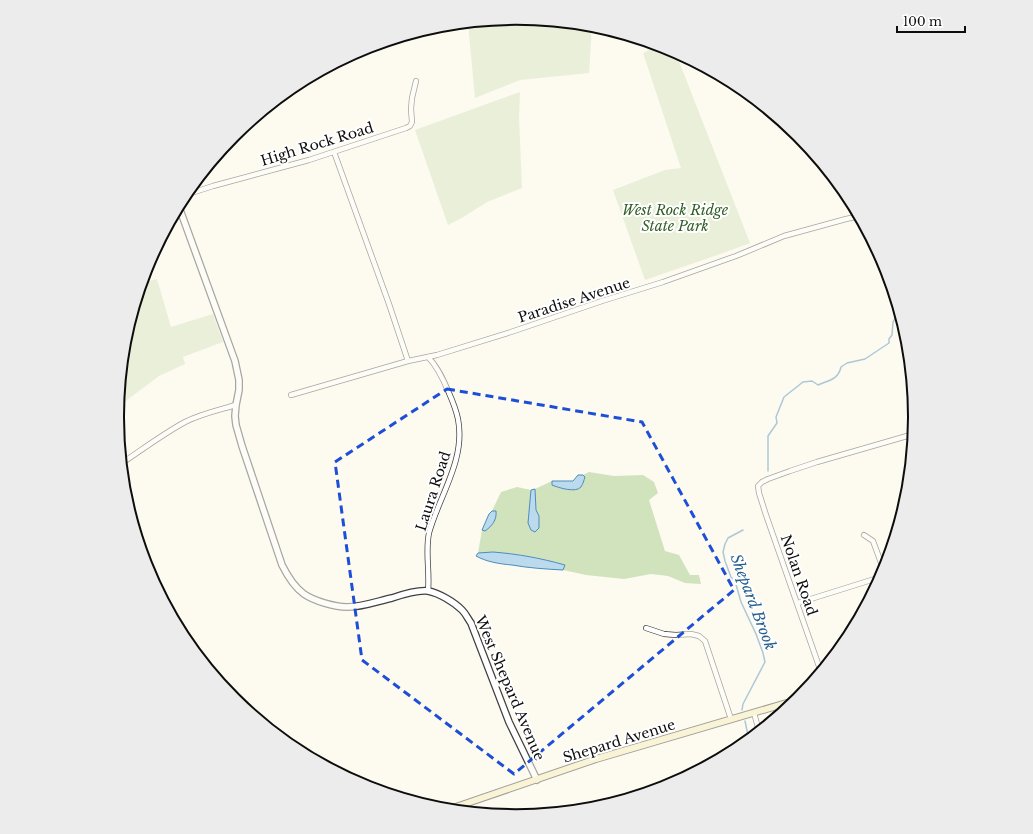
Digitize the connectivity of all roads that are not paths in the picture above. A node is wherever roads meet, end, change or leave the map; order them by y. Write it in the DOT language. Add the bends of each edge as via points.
graph roads {
  1 [pos="416,80"];
  2 [pos="334,152"];
  3 [pos="196,192"];
  4 [pos="182,214"];
  5 [pos="854,218"];
  6 [pos="428,357"];
  7 [pos="408,361"];
  8 [pos="291,395"];
  9 [pos="236,405"];
  10 [pos="908,436"];
  11 [pos="127,460"];
  12 [pos="864,535"];
  13 [pos="881,562"];
  14 [pos="873,581"];
  15 [pos="428,591"];
  16 [pos="798,603"];
  17 [pos="646,628"];
  18 [pos="819,666"];
  19 [pos="783,704"];
  20 [pos="754,713"];
  21 [pos="731,720"];
  22 [pos="758,725"];
  23 [pos="536,780"];
  24 [pos="461,805"];
  1 -- 2 [label="street, High Rock Road" via="410,126"];
  2 -- 3 [label="street, High Rock Road"];
  2 -- 7 [label="street"];
  4 -- 9 [label="street, West Shepard Avenue" via="235,361 239,380"];
  5 -- 6 [label="street, Paradise Avenue" via="784,236 663,282"];
  6 -- 7 [label="street, Paradise Avenue"];
  6 -- 15 [label="street, Laura Road" via="435,364 448,389 458,420 459,432 453,470 428,539"];
  7 -- 8 [label="street, Paradise Avenue"];
  9 -- 11 [label="street" via="186,422"];
  9 -- 15 [label="street, West Shepard Avenue" via="238,434 282,565 291,581 304,594 332,605 348,607"];
  10 -- 16 [label="street, Nolan Road" via="790,471 768,479 758,486"];
  12 -- 13 [label="street" via="873,541"];
  14 -- 16 [label="street"];
  15 -- 23 [label="street, West Shepard Avenue" via="452,602 463,611 471,623 509,722"];
  16 -- 18 [label="street, Nolan Road"];
  17 -- 21 [label="street" via="664,634 692,634 700,636 705,641"];
  19 -- 20 [label="main road, Shepard Avenue"];
  20 -- 21 [label="main road, Shepard Avenue"];
  20 -- 22 [label="street"];
  21 -- 23 [label="main road, Shepard Avenue" via="615,753"];
  23 -- 24 [label="main road, Shepard Avenue"];
}
